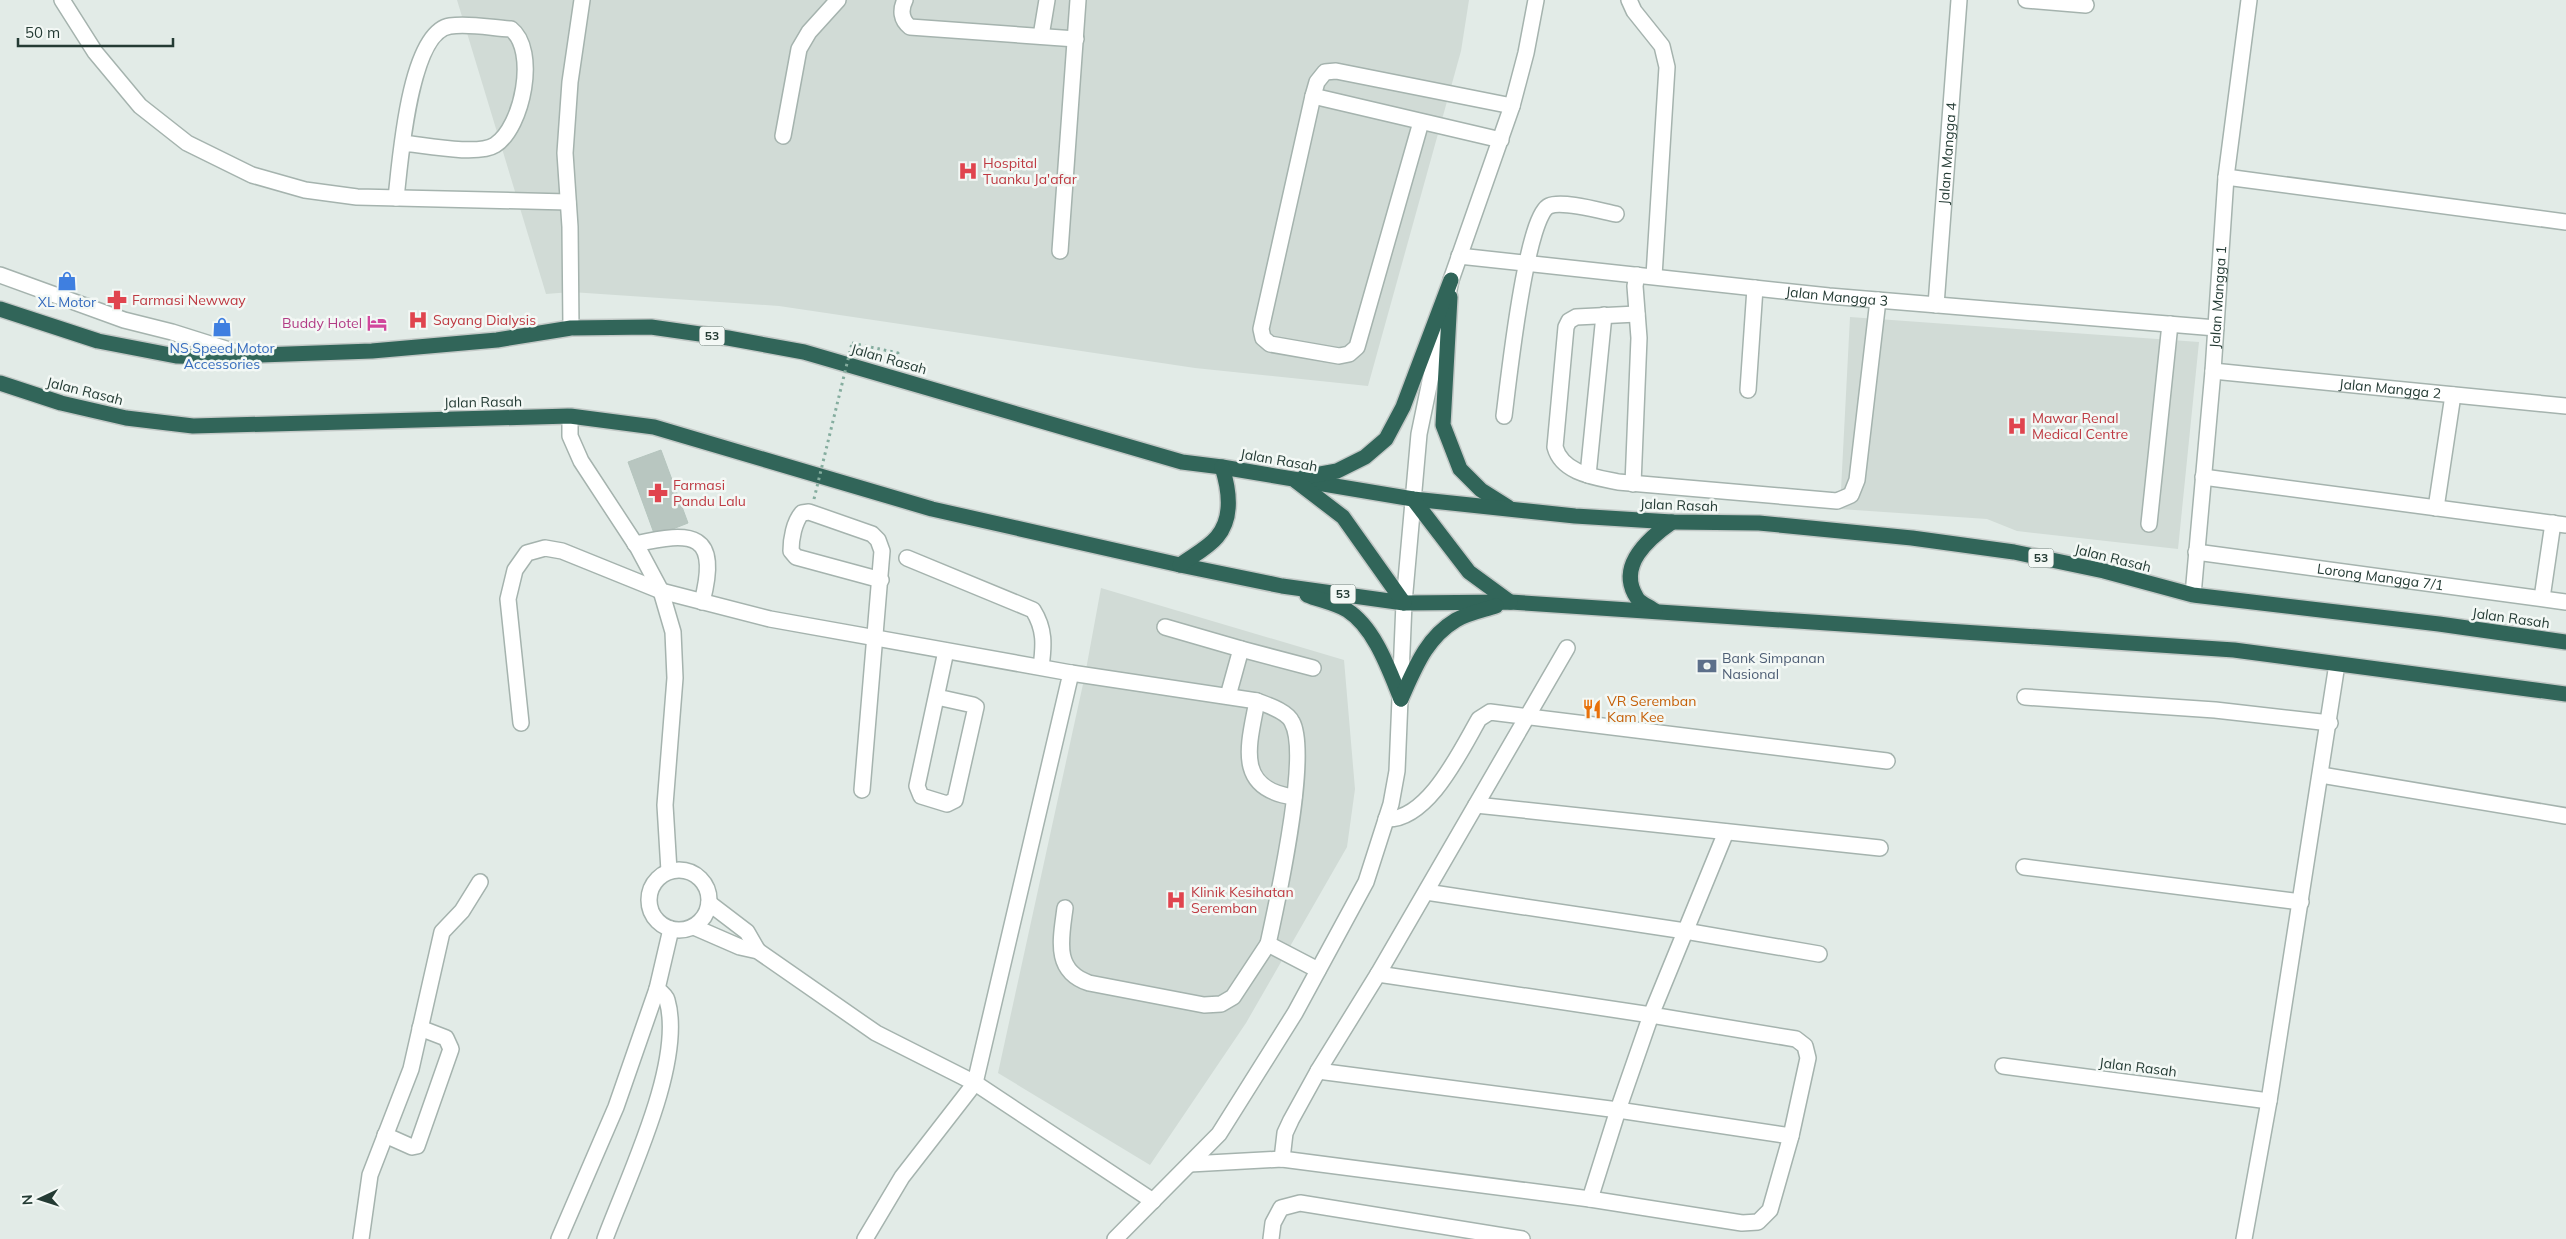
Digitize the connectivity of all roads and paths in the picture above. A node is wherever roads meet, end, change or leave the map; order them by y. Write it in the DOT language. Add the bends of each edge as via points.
graph roads {
  1 [pos="62,0"];
  2 [pos="582,0"];
  3 [pos="838,0"];
  4 [pos="906,0"];
  5 [pos="1047,0"];
  6 [pos="1078,0"];
  7 [pos="1536,0"];
  8 [pos="1629,0"];
  9 [pos="1959,0"];
  10 [pos="2026,0"];
  11 [pos="2249,0"];
  12 [pos="2086,5"];
  13 [pos="1041,36"];
  14 [pos="1076,39"];
  15 [pos="1313,96"];
  16 [pos="1512,106"];
  17 [pos="1421,122"];
  18 [pos="783,136"];
  19 [pos="1500,140"];
  20 [pos="403,143"];
  21 [pos="2226,177"];
  22 [pos="396,198"];
  23 [pos="568,202"];
  24 [pos="1616,214"];
  25 [pos="2566,222"];
  26 [pos="1060,251"];
  27 [pos="1459,256"];
  28 [pos="1526,263"];
  29 [pos="0,274"];
  30 [pos="1637,275"];
  31 [pos="1654,276"];
  32 [pos="1451,280"];
  33 [pos="1756,288"];
  34 [pos="1878,300"];
  35 [pos="1936,305"];
  36 [pos="0,309"];
  37 [pos="1637,314"];
  38 [pos="1604,316"];
  39 [pos="2170,324"];
  40 [pos="571,328"];
  41 [pos="2216,328"];
  42 [pos="898,353"];
  43 [pos="250,356"];
  44 [pos="2213,371"];
  45 [pos="0,383"];
  46 [pos="1748,390"];
  47 [pos="2453,395"];
  48 [pos="2566,406"];
  49 [pos="570,416"];
  50 [pos="1504,416"];
  51 [pos="1222,466"];
  52 [pos="1588,475"];
  53 [pos="2203,477"];
  54 [pos="1293,479"];
  55 [pos="1633,484"];
  56 [pos="814,499"];
  57 [pos="1413,499"];
  58 [pos="2436,508"];
  59 [pos="1512,509"];
  60 [pos="1672,522"];
  61 [pos="2148,524"];
  62 [pos="2560,524"];
  63 [pos="635,544"];
  64 [pos="2196,552"];
  65 [pos="907,558"];
  66 [pos="1180,565"];
  67 [pos="881,580"];
  68 [pos="1282,586"];
  69 [pos="661,591"];
  70 [pos="2193,595"];
  71 [pos="2542,598"];
  72 [pos="702,602"];
  73 [pos="1510,602"];
  74 [pos="2566,602"];
  75 [pos="1404,603"];
  76 [pos="1656,612"];
  77 [pos="1165,627"];
  78 [pos="876,639"];
  79 [pos="2566,642"];
  80 [pos="1567,648"];
  81 [pos="1240,649"];
  82 [pos="946,651"];
  83 [pos="2337,664"];
  84 [pos="1041,667"];
  85 [pos="1314,668"];
  86 [pos="1071,673"];
  87 [pos="2566,694"];
  88 [pos="1228,696"];
  89 [pos="937,697"];
  90 [pos="2025,697"];
  91 [pos="1402,699"];
  92 [pos="1256,701"];
  93 [pos="1527,717"];
  94 [pos="521,723"];
  95 [pos="2330,723"];
  96 [pos="1887,761"];
  97 [pos="2321,775"];
  98 [pos="862,790"];
  99 [pos="1294,796"];
  100 [pos="1476,805"];
  101 [pos="2566,816"];
  102 [pos="1386,819"];
  103 [pos="1726,832"];
  104 [pos="1880,848"];
  105 [pos="2024,867"];
  106 [pos="669,871"];
  107 [pos="480,882"];
  108 [pos="1426,892"];
  109 [pos="709,902"];
  110 [pos="2301,902"];
  111 [pos="1065,908"];
  112 [pos="694,927"];
  113 [pos="671,930"];
  114 [pos="1685,931"];
  115 [pos="1268,944"];
  116 [pos="758,951"];
  117 [pos="1819,954"];
  118 [pos="1318,970"];
  119 [pos="1378,974"];
  120 [pos="657,989"];
  121 [pos="1651,1015"];
  122 [pos="420,1028"];
  123 [pos="2003,1066"];
  124 [pos="1318,1071"];
  125 [pos="975,1084"];
  126 [pos="2269,1101"];
  127 [pos="1618,1110"];
  128 [pos="385,1135"];
  129 [pos="1791,1136"];
  130 [pos="1282,1159"];
  131 [pos="1190,1164"];
  132 [pos="1590,1199"];
  133 [pos="1153,1201"];
  134 [pos="1493,1237"];
  135 [pos="361,1239"];
  136 [pos="559,1239"];
  137 [pos="605,1239"];
  138 [pos="865,1239"];
  139 [pos="1115,1239"];
  140 [pos="1271,1239"];
  141 [pos="1522,1239"];
  142 [pos="2244,1239"];
  1 -- 22 [label="street" via="95,52 140,106 187,143 252,175 305,190"];
  2 -- 23 [label="street" via="565,152"];
  3 -- 18 [label="street" via="799,48"];
  4 -- 13 [label="street" via="902,14 910,27"];
  5 -- 13 [label="street"];
  6 -- 14 [label="street"];
  7 -- 16 [label="street"];
  8 -- 31 [label="street" via="1662,46 1667,67"];
  9 -- 35 [label="street, Jalan Mangga 4"];
  10 -- 12 [label="street"];
  11 -- 21 [label="street, Jalan Mangga 1"];
  13 -- 14 [label="street"];
  14 -- 26 [label="street"];
  15 -- 16 [label="street" via="1324,72 1336,71"];
  15 -- 17 [label="street"];
  15 -- 17 [label="street" via="1261,329 1263,338 1270,344 1339,356 1350,354 1357,347"];
  16 -- 19 [label="street"];
  17 -- 19 [label="street"];
  19 -- 27 [label="street"];
  20 -- 20 [label="street" via="412,83 433,37 449,26 511,29 519,36 525,68 518,111 495,145 475,149"];
  20 -- 22 [label="street"];
  21 -- 25 [label="street"];
  21 -- 41 [label="street, Jalan Mangga 1"];
  22 -- 23 [label="street"];
  23 -- 40 [label="street"];
  24 -- 28 [label="street" via="1558,204 1548,206 1537,221"];
  27 -- 28 [label="street, Jalan Mangga 3"];
  27 -- 32 [label="street"];
  28 -- 30 [label="street, Jalan Mangga 3"];
  28 -- 50 [label="street"];
  29 -- 43 [label="street" via="124,320"];
  30 -- 31 [label="street, Jalan Mangga 3"];
  30 -- 37 [label="street"];
  31 -- 33 [label="street, Jalan Mangga 3"];
  32 -- 54 [label="highway" via="1404,407 1386,439 1364,457 1337,471"];
  32 -- 57 [label="street" via="1419,434"];
  32 -- 59 [label="highway" via="1443,425 1460,469 1481,490"];
  33 -- 34 [label="street, Jalan Mangga 3"];
  33 -- 46 [label="street"];
  34 -- 35 [label="street, Jalan Mangga 3"];
  34 -- 55 [label="street" via="1857,480 1851,495 1837,501"];
  35 -- 39 [label="street, Jalan Mangga 3"];
  36 -- 43 [label="highway, Jalan Rasah / 53" via="98,341 149,351 176,356"];
  37 -- 38 [label="street"];
  37 -- 55 [label="street" via="1639,338"];
  38 -- 52 [label="street"];
  38 -- 52 [label="street" via="1576,317 1566,327 1555,447 1564,465"];
  39 -- 41 [label="street, Jalan Mangga 3"];
  39 -- 61 [label="street"];
  40 -- 43 [label="highway, Jalan Rasah / 53" via="497,340 372,351"];
  40 -- 51 [label="highway, Jalan Rasah / 53" via="651,327 804,352 1182,462"];
  41 -- 44 [label="street, Jalan Mangga 1"];
  42 -- 56 [label="path, bridge" via="852,343"];
  44 -- 47 [label="street, Jalan Mangga 2"];
  44 -- 53 [label="street, Jalan Mangga 1"];
  45 -- 49 [label="highway, Jalan Rasah / 53" via="61,403 126,418 193,426"];
  47 -- 48 [label="street, Jalan Mangga 2"];
  47 -- 58 [label="street"];
  49 -- 63 [label="street" via="570,436 581,462"];
  49 -- 66 [label="highway, Jalan Rasah / 53" via="654,427 932,509"];
  51 -- 54 [label="highway, Jalan Rasah / 53"];
  51 -- 66 [label="highway" via="1228,486 1226,521 1217,537"];
  52 -- 55 [label="street"];
  53 -- 58 [label="street"];
  53 -- 64 [label="street, Jalan Mangga 1"];
  54 -- 57 [label="highway, Jalan Rasah / 53"];
  54 -- 75 [label="highway" via="1343,517"];
  57 -- 59 [label="highway, Jalan Rasah / 53"];
  57 -- 73 [label="highway" via="1469,572"];
  57 -- 75 [label="street"];
  58 -- 62 [label="street"];
  59 -- 60 [label="highway, Jalan Rasah / 53"];
  60 -- 70 [label="highway, Jalan Rasah / 53" via="1760,523 1922,539 2014,552 2104,571"];
  60 -- 76 [label="highway" via="1641,547 1631,574 1637,599"];
  62 -- 71 [label="street"];
  63 -- 69 [label="street"];
  63 -- 72 [label="street" via="670,536 694,539 702,546 707,559 707,583"];
  64 -- 70 [label="street, Jalan Mangga 1"];
  64 -- 71 [label="street, Lorong Mangga 7/1"];
  65 -- 84 [label="street" via="1034,610 1044,637"];
  66 -- 68 [label="highway, Jalan Rasah / 53"];
  67 -- 67 [label="street" via="882,551 872,534 809,512 798,518 791,544 791,551 796,557"];
  67 -- 78 [label="street"];
  68 -- 75 [label="highway, Jalan Rasah / 53"];
  68 -- 91 [label="highway" via="1347,611 1380,650"];
  69 -- 72 [label="street"];
  69 -- 94 [label="street" via="562,551 546,548 527,552 515,570 508,599"];
  69 -- 106 [label="street" via="673,632 675,678 665,805"];
  70 -- 79 [label="highway, Jalan Rasah / 53"];
  71 -- 74 [label="street, Lorong Mangga 7/1"];
  72 -- 78 [label="street"];
  73 -- 75 [label="highway, Jalan Rasah / 53"];
  73 -- 76 [label="highway, Jalan Rasah / 53"];
  73 -- 91 [label="highway" via="1457,619 1434,635"];
  75 -- 91 [label="street"];
  76 -- 83 [label="highway, Jalan Rasah / 53" via="2234,650"];
  77 -- 81 [label="street"];
  78 -- 82 [label="street"];
  78 -- 98 [label="street"];
  80 -- 93 [label="street"];
  81 -- 85 [label="street"];
  81 -- 88 [label="street"];
  82 -- 84 [label="street"];
  82 -- 89 [label="street"];
  83 -- 87 [label="highway, Jalan Rasah / 53"];
  83 -- 95 [label="street"];
  84 -- 86 [label="street"];
  86 -- 88 [label="street"];
  86 -- 125 [label="street"];
  88 -- 92 [label="street"];
  89 -- 89 [label="street" via="917,792 947,804 955,800 976,707"];
  90 -- 95 [label="street" via="2215,710"];
  91 -- 102 [label="street" via="1396,771"];
  92 -- 99 [label="street" via="1275,708 1292,720 1298,742"];
  92 -- 99 [label="street" via="1249,745 1249,760 1255,776 1264,788 1276,794"];
  93 -- 96 [label="street"];
  93 -- 100 [label="street"];
  93 -- 102 [label="street" via="1497,712 1484,715 1436,792 1405,814"];
  95 -- 97 [label="street"];
  97 -- 101 [label="street"];
  97 -- 110 [label="street"];
  99 -- 115 [label="street"];
  100 -- 103 [label="street"];
  100 -- 108 [label="street"];
  102 -- 118 [label="street" via="1366,882"];
  103 -- 104 [label="street"];
  103 -- 114 [label="street"];
  105 -- 110 [label="street"];
  106 -- 109 [label="street" via="679,869 698,876 705,884"];
  106 -- 113 [label="street" via="653,884 648,904 658,922"];
  107 -- 122 [label="street" via="462,911 442,932"];
  108 -- 114 [label="street"];
  108 -- 119 [label="street"];
  109 -- 112 [label="street" via="707,912"];
  109 -- 116 [label="street" via="747,932"];
  110 -- 126 [label="street"];
  111 -- 115 [label="street" via="1062,933 1064,960 1067,971 1076,979 1204,1005 1221,1004 1233,997"];
  112 -- 113 [label="street"];
  112 -- 116 [label="street" via="740,947"];
  113 -- 120 [label="street"];
  114 -- 117 [label="street"];
  114 -- 121 [label="street"];
  115 -- 118 [label="street"];
  116 -- 125 [label="street" via="876,1033"];
  118 -- 131 [label="street" via="1295,1013 1219,1134"];
  119 -- 121 [label="street"];
  119 -- 124 [label="street"];
  120 -- 136 [label="street" via="612,1116"];
  120 -- 137 [label="street" via="667,998 671,1022 669,1052 647,1130"];
  121 -- 127 [label="street"];
  121 -- 129 [label="street" via="1802,1042 1808,1058"];
  122 -- 128 [label="street" via="411,1068"];
  122 -- 128 [label="street" via="446,1038 451,1049 417,1146 412,1147"];
  123 -- 126 [label="street, Jalan Rasah"];
  124 -- 127 [label="street"];
  124 -- 130 [label="street" via="1285,1133"];
  125 -- 133 [label="street"];
  125 -- 138 [label="street" via="902,1177"];
  126 -- 142 [label="street"];
  127 -- 129 [label="street"];
  127 -- 132 [label="street"];
  128 -- 135 [label="street" via="370,1175"];
  129 -- 132 [label="street" via="1770,1210 1758,1222 1742,1223"];
  130 -- 131 [label="street"];
  130 -- 132 [label="street"];
  131 -- 133 [label="street"];
  133 -- 139 [label="street"];
  134 -- 140 [label="street" via="1300,1203 1281,1208 1273,1223"];
  134 -- 141 [label="street"];
}
